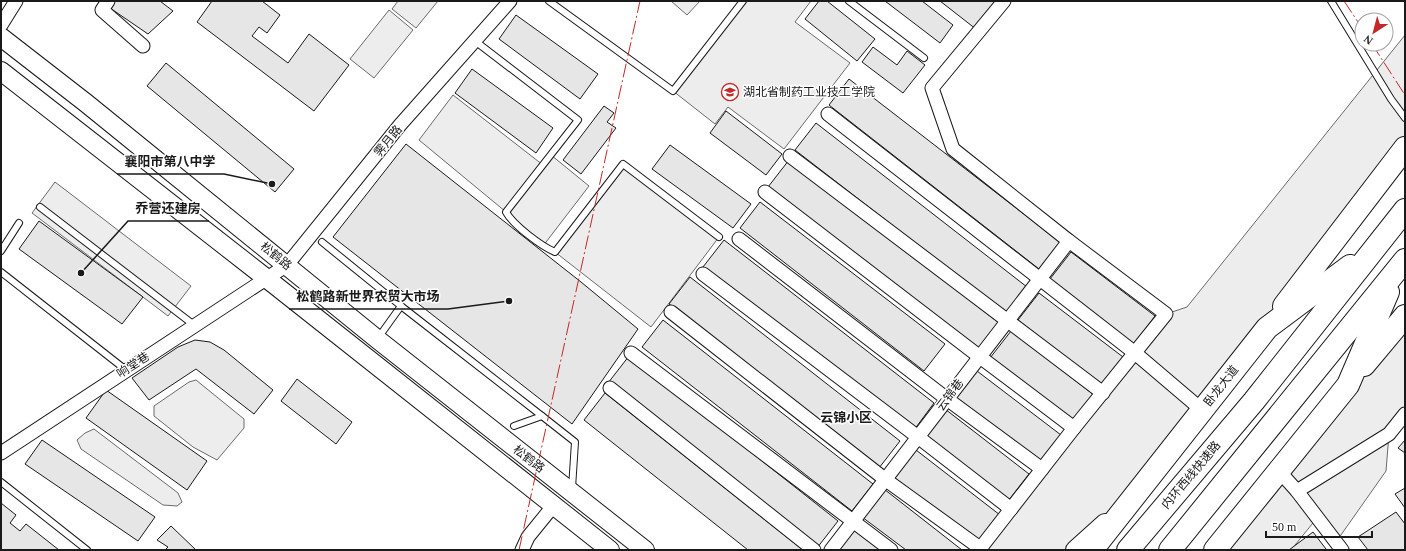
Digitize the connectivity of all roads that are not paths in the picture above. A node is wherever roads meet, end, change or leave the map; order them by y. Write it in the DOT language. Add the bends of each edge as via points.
graph roads {
  1 [pos="16,1"];
  2 [pos="108,1"];
  3 [pos="510,1"];
  4 [pos="548,1"];
  5 [pos="743,1"];
  6 [pos="849,1"];
  7 [pos="1004,1"];
  8 [pos="1331,1"];
  9 [pos="1,25"];
  10 [pos="1,37"];
  11 [pos="475,41"];
  12 [pos="143,46"];
  13 [pos="924,58"];
  14 [pos="1,72"];
  15 [pos="828,114"];
  16 [pos="1405,118"];
  17 [pos="1405,148"];
  18 [pos="790,156"];
  19 [pos="765,192"];
  20 [pos="40,207"];
  21 [pos="1405,210"];
  22 [pos="19,223"];
  23 [pos="719,237"];
  24 [pos="739,239"];
  25 [pos="1069,241"];
  26 [pos="322,242"];
  27 [pos="1375,248"];
  28 [pos="1,251"];
  29 [pos="1402,264"];
  30 [pos="287,265"];
  31 [pos="1,272"];
  32 [pos="703,274"];
  33 [pos="266,278"];
  34 [pos="1039,279"];
  35 [pos="401,306"];
  36 [pos="671,312"];
  37 [pos="1405,316"];
  38 [pos="1007,321"];
  39 [pos="194,325"];
  40 [pos="1267,328"];
  41 [pos="377,339"];
  42 [pos="631,353"];
  43 [pos="1135,353"];
  44 [pos="980,357"];
  45 [pos="126,370"];
  46 [pos="1348,385"];
  47 [pos="610,388"];
  48 [pos="1103,393"];
  49 [pos="947,400"];
  50 [pos="1254,400"];
  51 [pos="1202,410"];
  52 [pos="1405,414"];
  53 [pos="542,416"];
  54 [pos="514,426"];
  55 [pos="1074,428"];
  56 [pos="918,437"];
  57 [pos="1,452"];
  58 [pos="1042,469"];
  59 [pos="1279,471"];
  60 [pos="886,480"];
  61 [pos="1,482"];
  62 [pos="1297,491"];
  63 [pos="1138,492"];
  64 [pos="572,493"];
  65 [pos="554,505"];
  66 [pos="1011,509"];
  67 [pos="853,522"];
  68 [pos="979,549"];
  69 [pos="88,550"];
  70 [pos="522,550"];
  71 [pos="610,550"];
  72 [pos="645,550"];
  73 [pos="814,550"];
  74 [pos="832,550"];
  75 [pos="892,550"];
  76 [pos="1075,550"];
  77 [pos="1092,550"];
  78 [pos="1128,550"];
  79 [pos="1170,550"];
  80 [pos="1215,550"];
  81 [pos="1342,550"];
  1 -- 9 [label="street"];
  2 -- 12 [label="street" via="102,10"];
  3 -- 11 [label="street, 霁月路"];
  4 -- 5 [label="lane" via="673,91"];
  6 -- 13 [label="lane"];
  7 -- 25 [label="street" via="932,88 953,149"];
  8 -- 16 [label="lane"];
  10 -- 30 [label="main road, 松鹤路"];
  11 -- 23 [label="lane" via="578,120 506,212 510,219 543,246 555,252 623,164"];
  11 -- 30 [label="street, 霁月路" via="400,125"];
  14 -- 33 [label="main road, 松鹤路"];
  15 -- 34 [label="street"];
  17 -- 40 [label="highway"];
  18 -- 38 [label="street"];
  19 -- 44 [label="street"];
  20 -- 39 [label="lane"];
  21 -- 27 [label="highway, 卧龙大道"];
  22 -- 28 [label="lane"];
  24 -- 49 [label="street"];
  25 -- 34 [label="street, 云锦巷"];
  25 -- 43 [label="street" via="1166,314"];
  26 -- 35 [label="lane"];
  27 -- 40 [label="highway, 卧龙大道"];
  27 -- 50 [label="highway, 卧龙大道"];
  29 -- 46 [label="highway"];
  29 -- 79 [label="highway"];
  30 -- 33 [label="street, 霁月路"];
  30 -- 41 [label="main road, 松鹤路"];
  31 -- 45 [label="lane"];
  32 -- 56 [label="street"];
  33 -- 39 [label="street, 响堂巷"];
  33 -- 65 [label="main road, 松鹤路"];
  34 -- 38 [label="street, 云锦巷"];
  34 -- 43 [label="street"];
  35 -- 41 [label="lane"];
  35 -- 53 [label="lane"];
  36 -- 60 [label="street"];
  37 -- 46 [label="highway"];
  38 -- 44 [label="street, 云锦巷"];
  38 -- 48 [label="street"];
  39 -- 45 [label="street, 响堂巷"];
  40 -- 51 [label="highway, 卧龙大道"];
  41 -- 64 [label="main road, 松鹤路"];
  42 -- 67 [label="street"];
  43 -- 48 [label="street"];
  43 -- 51 [label="street"];
  44 -- 49 [label="street, 云锦巷"];
  44 -- 55 [label="street"];
  45 -- 57 [label="street, 响堂巷"];
  46 -- 59 [label="highway"];
  47 -- 73 [label="street"];
  48 -- 55 [label="street"];
  49 -- 56 [label="street, 云锦巷"];
  49 -- 58 [label="street"];
  50 -- 78 [label="highway, 内环西线快速路"];
  51 -- 63 [label="highway, 卧龙大道"];
  52 -- 62 [label="street" via="1389,434"];
  53 -- 54 [label="lane"];
  53 -- 64 [label="lane" via="575,442"];
  55 -- 58 [label="street"];
  56 -- 60 [label="street, 云锦巷"];
  56 -- 66 [label="street"];
  58 -- 66 [label="street"];
  59 -- 62 [label="street"];
  59 -- 80 [label="highway"];
  60 -- 67 [label="street, 云锦巷"];
  60 -- 68 [label="street"];
  61 -- 69 [label="lane"];
  62 -- 81 [label="street"];
  63 -- 76 [label="main road"];
  63 -- 77 [label="highway, 卧龙大道"];
  64 -- 72 [label="main road, 松鹤路"];
  65 -- 70 [label="street" via="528,537"];
  65 -- 71 [label="main road, 松鹤路"];
  66 -- 68 [label="street"];
  67 -- 74 [label="street, 云锦巷"];
  67 -- 75 [label="street"];
}
